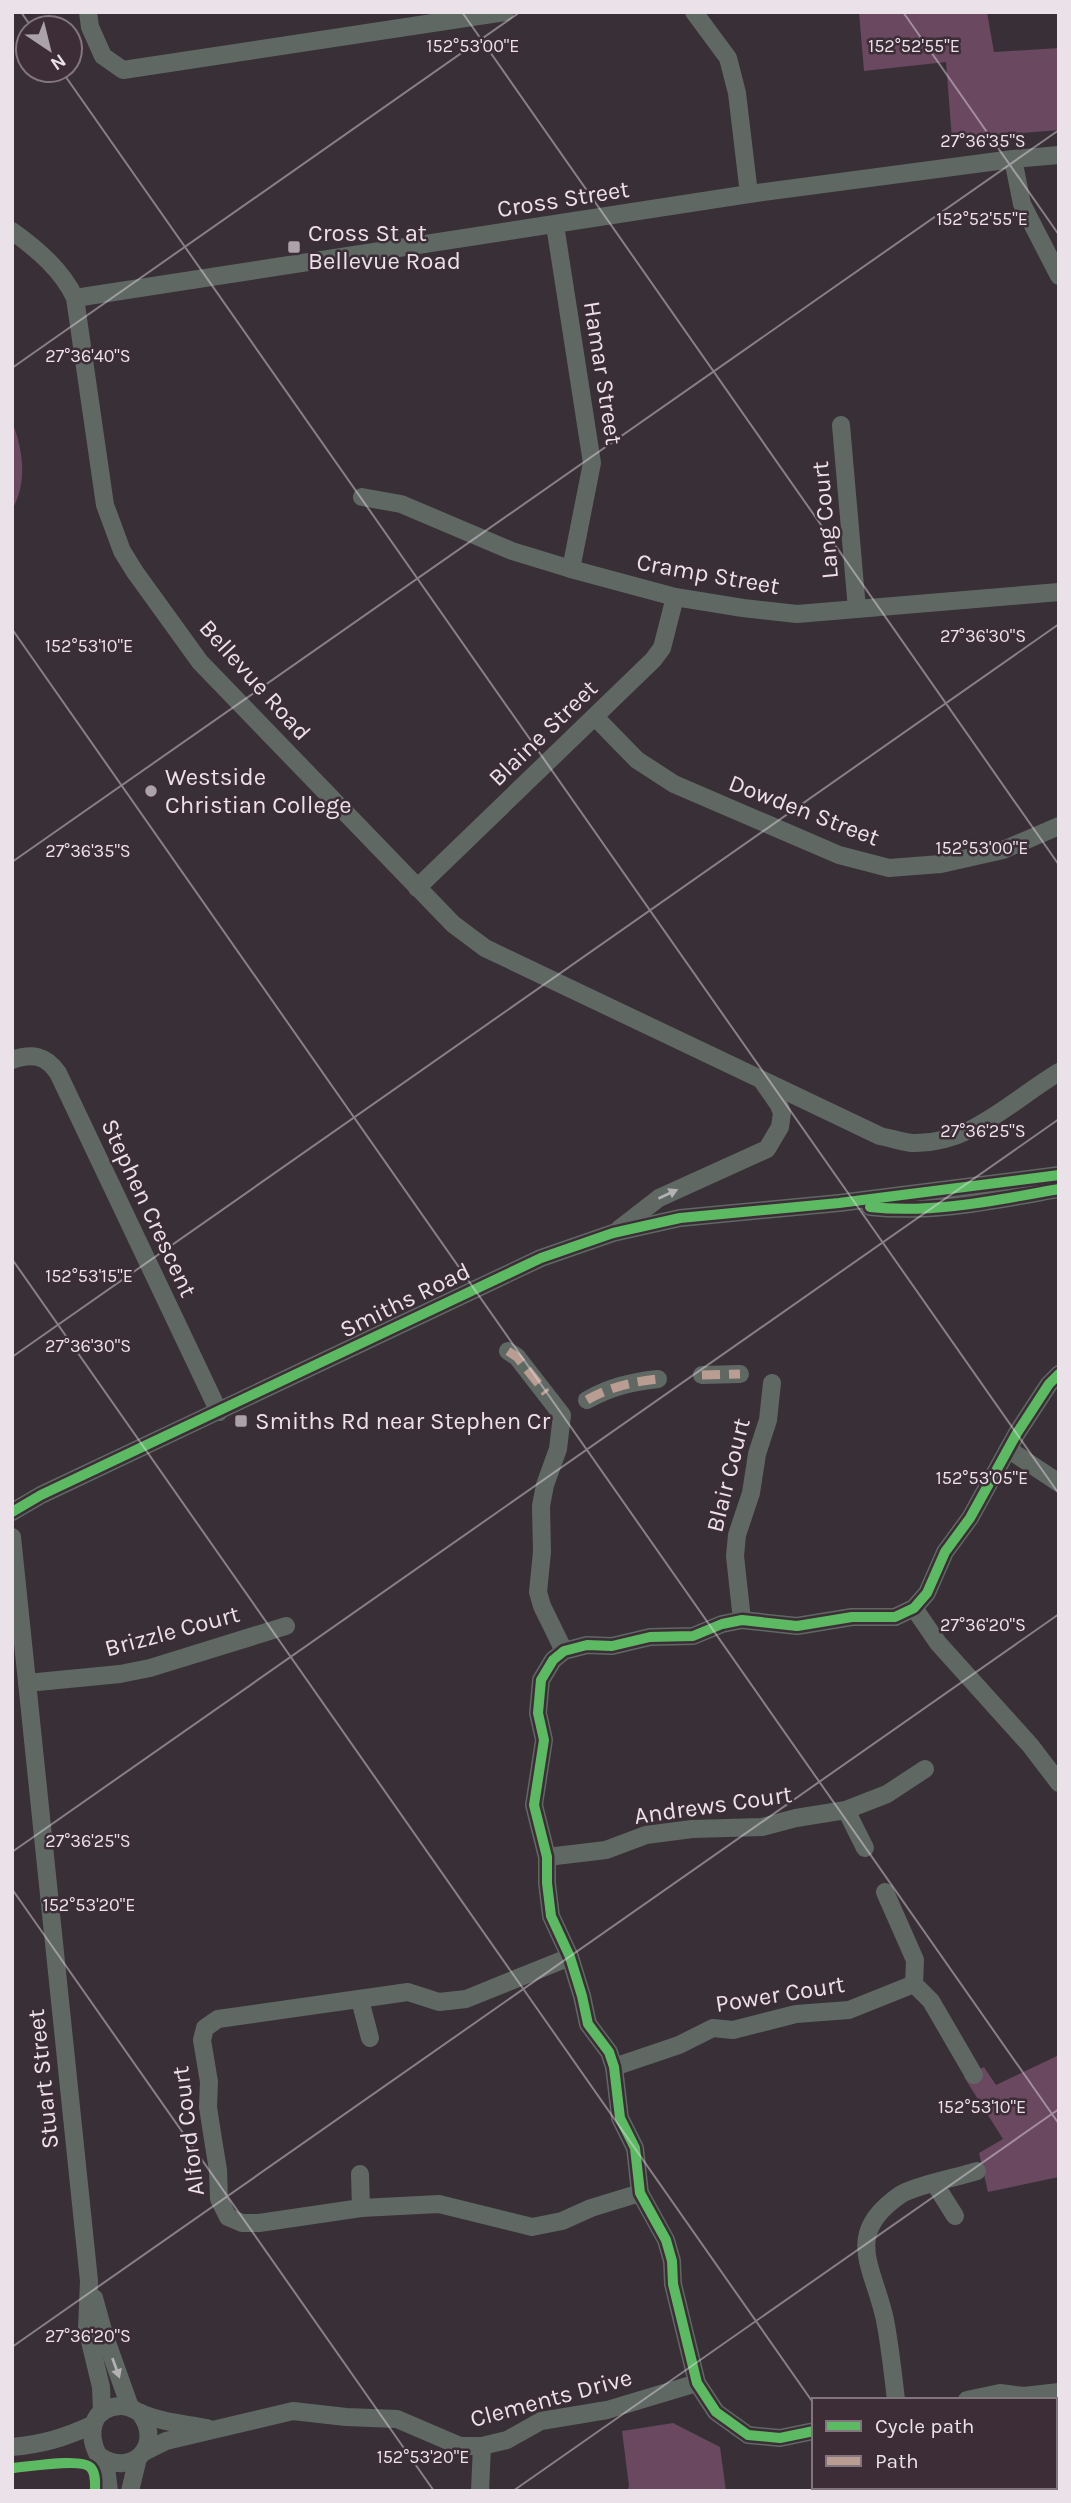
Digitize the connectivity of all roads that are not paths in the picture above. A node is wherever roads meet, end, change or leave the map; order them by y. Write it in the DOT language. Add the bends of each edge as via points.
graph roads {
  1 [pos="88,12"];
  2 [pos="505,12"];
  3 [pos="694,12"];
  4 [pos="498,13"];
  5 [pos="1059,155"];
  6 [pos="1013,159"];
  7 [pos="749,194"];
  8 [pos="555,225"];
  9 [pos="12,231"];
  10 [pos="1059,276"];
  11 [pos="75,298"];
  12 [pos="841,425"];
  13 [pos="362,497"];
  14 [pos="571,569"];
  15 [pos="1059,592"];
  16 [pos="675,597"];
  17 [pos="858,609"];
  18 [pos="595,717"];
  19 [pos="1059,826"];
  20 [pos="417,887"];
  21 [pos="12,1060"];
  22 [pos="1059,1072"];
  23 [pos="763,1082"];
  24 [pos="1059,1175"];
  25 [pos="1059,1189"];
  26 [pos="839,1203"];
  27 [pos="613,1233"];
  28 [pos="508,1351"];
  29 [pos="740,1374"];
  30 [pos="1059,1374"];
  31 [pos="702,1375"];
  32 [pos="658,1379"];
  33 [pos="772,1383"];
  34 [pos="587,1400"];
  35 [pos="219,1412"];
  36 [pos="1008,1449"];
  37 [pos="1059,1483"];
  38 [pos="12,1512"];
  39 [pos="12,1537"];
  40 [pos="914,1608"];
  41 [pos="742,1620"];
  42 [pos="286,1626"];
  43 [pos="564,1651"];
  44 [pos="27,1683"];
  45 [pos="925,1769"];
  46 [pos="1059,1783"];
  47 [pos="846,1810"];
  48 [pos="864,1848"];
  49 [pos="547,1857"];
  50 [pos="885,1892"];
  51 [pos="570,1957"];
  52 [pos="914,1983"];
  53 [pos="360,2000"];
  54 [pos="370,2038"];
  55 [pos="614,2067"];
  56 [pos="974,2075"];
  57 [pos="977,2171"];
  58 [pos="360,2174"];
  59 [pos="935,2184"];
  60 [pos="640,2193"];
  61 [pos="361,2208"];
  62 [pos="956,2216"];
  63 [pos="89,2281"];
  64 [pos="697,2383"];
  65 [pos="1059,2392"];
  66 [pos="896,2398"];
  67 [pos="976,2398"];
  68 [pos="1024,2398"];
  69 [pos="135,2410"];
  70 [pos="97,2419"];
  71 [pos="213,2429"];
  72 [pos="812,2431"];
  73 [pos="34,2445"];
  74 [pos="482,2446"];
  75 [pos="12,2447"];
  76 [pos="141,2455"];
  77 [pos="101,2458"];
  78 [pos="109,2491"];
  79 [pos="130,2491"];
  80 [pos="480,2491"];
  1 -- 4 [label="street" via="103,56 122,70"];
  2 -- 4 [label="street"];
  3 -- 7 [label="street" via="728,58 737,93"];
  5 -- 6 [label="street, Cross Street"];
  6 -- 7 [label="street, Cross Street"];
  6 -- 10 [label="street" via="1022,204"];
  7 -- 8 [label="street, Cross Street"];
  8 -- 11 [label="street, Cross Street"];
  8 -- 14 [label="street, Hamar Street" via="592,463"];
  9 -- 11 [label="street, Bellevue Road" via="68,282"];
  11 -- 20 [label="street, Bellevue Road" via="105,505 122,551 200,662"];
  12 -- 17 [label="street, Lang Court"];
  13 -- 14 [label="street, Cramp Street" via="401,504 512,551"];
  14 -- 16 [label="street, Cramp Street"];
  15 -- 17 [label="street, Cramp Street"];
  16 -- 17 [label="street, Cramp Street" via="797,614"];
  16 -- 18 [label="street, Blaine Street" via="662,648"];
  18 -- 19 [label="street, Dowden Street" via="637,760 674,784 839,855 889,868 941,864 1003,850"];
  18 -- 20 [label="street, Blaine Street"];
  20 -- 23 [label="street, Bellevue Road" via="453,924 485,948"];
  21 -- 35 [label="street, Stephen Crescent" via="42,1057 58,1073"];
  22 -- 23 [label="street" via="960,1136 911,1143 880,1136"];
  27 -- 23 [label="street, one-way" via="659,1198 767,1149 780,1127 782,1113"];
  24 -- 26 [label="street, Smiths Road"];
  25 -- 26 [label="street, Smiths Road" via="960,1205 892,1209"];
  26 -- 27 [label="street, Smiths Road" via="680,1218"];
  27 -- 35 [label="street, Smiths Road" via="541,1258"];
  28 -- 43 [label="street" via="562,1415 558,1448 541,1506 538,1592"];
  29 -- 31 [label="street"];
  30 -- 36 [label="street"];
  32 -- 34 [label="street" via="627,1382"];
  33 -- 41 [label="street, Blair Court" via="768,1420 737,1535"];
  35 -- 38 [label="street, Smiths Road"];
  36 -- 37 [label="street"];
  36 -- 40 [label="street" via="970,1518 945,1552 927,1593"];
  39 -- 44 [label="street, Stuart Street"];
  40 -- 41 [label="street" via="895,1617 797,1626"];
  40 -- 46 [label="street" via="938,1643"];
  41 -- 43 [label="street" via="693,1636 650,1637"];
  42 -- 44 [label="street, Brizzle Court" via="150,1668"];
  43 -- 49 [label="street" via="541,1680 538,1713 544,1740 534,1805"];
  44 -- 63 [label="street, Stuart Street"];
  45 -- 47 [label="street, Andrews Court" via="887,1794"];
  47 -- 48 [label="street"];
  47 -- 49 [label="street, Andrews Court" via="762,1827 646,1835 606,1850"];
  49 -- 51 [label="street" via="551,1916"];
  50 -- 52 [label="street" via="915,1960"];
  51 -- 53 [label="street" via="466,1999 439,2002 408,1992"];
  51 -- 55 [label="street" via="588,2024"];
  52 -- 55 [label="street, Power Court" via="849,2010 796,2014 733,2030 713,2028"];
  52 -- 56 [label="street" via="931,2001"];
  53 -- 54 [label="street"];
  53 -- 61 [label="street, Alford Court" via="218,2019 205,2028 202,2040 219,2199 228,2217 259,2223"];
  55 -- 60 [label="street" via="620,2118 635,2148"];
  57 -- 59 [label="street"];
  58 -- 61 [label="street"];
  59 -- 62 [label="street"];
  59 -- 66 [label="street" via="902,2193 875,2216 866,2238 867,2263 885,2319"];
  60 -- 61 [label="street, Alford Court" via="562,2221 531,2227 439,2204"];
  60 -- 64 [label="street" via="666,2240"];
  63 -- 69 [label="street, Stuart Street, one-way" via="104,2334"];
  63 -- 70 [label="street, Stuart Street" via="87,2329 101,2387"];
  64 -- 72 [label="street" via="716,2412 748,2435 780,2438"];
  64 -- 74 [label="street, Clements Drive" via="607,2410 541,2421 507,2440"];
  65 -- 68 [label="street"];
  67 -- 68 [label="street" via="1000,2393"];
  69 -- 70 [label="street" via="121,2406"];
  69 -- 71 [label="street, Clements Drive"];
  69 -- 76 [label="street" via="150,2431"];
  70 -- 73 [label="street" via="71,2436"];
  70 -- 77 [label="street" via="91,2435"];
  71 -- 74 [label="street, Clements Drive" via="293,2411 397,2419 460,2446"];
  71 -- 76 [label="street, Clements Drive" via="166,2441"];
  73 -- 75 [label="street"];
  73 -- 77 [label="street" via="72,2447"];
  74 -- 80 [label="street"];
  76 -- 77 [label="street" via="122,2464"];
  76 -- 79 [label="street"];
  77 -- 78 [label="street"];
}
